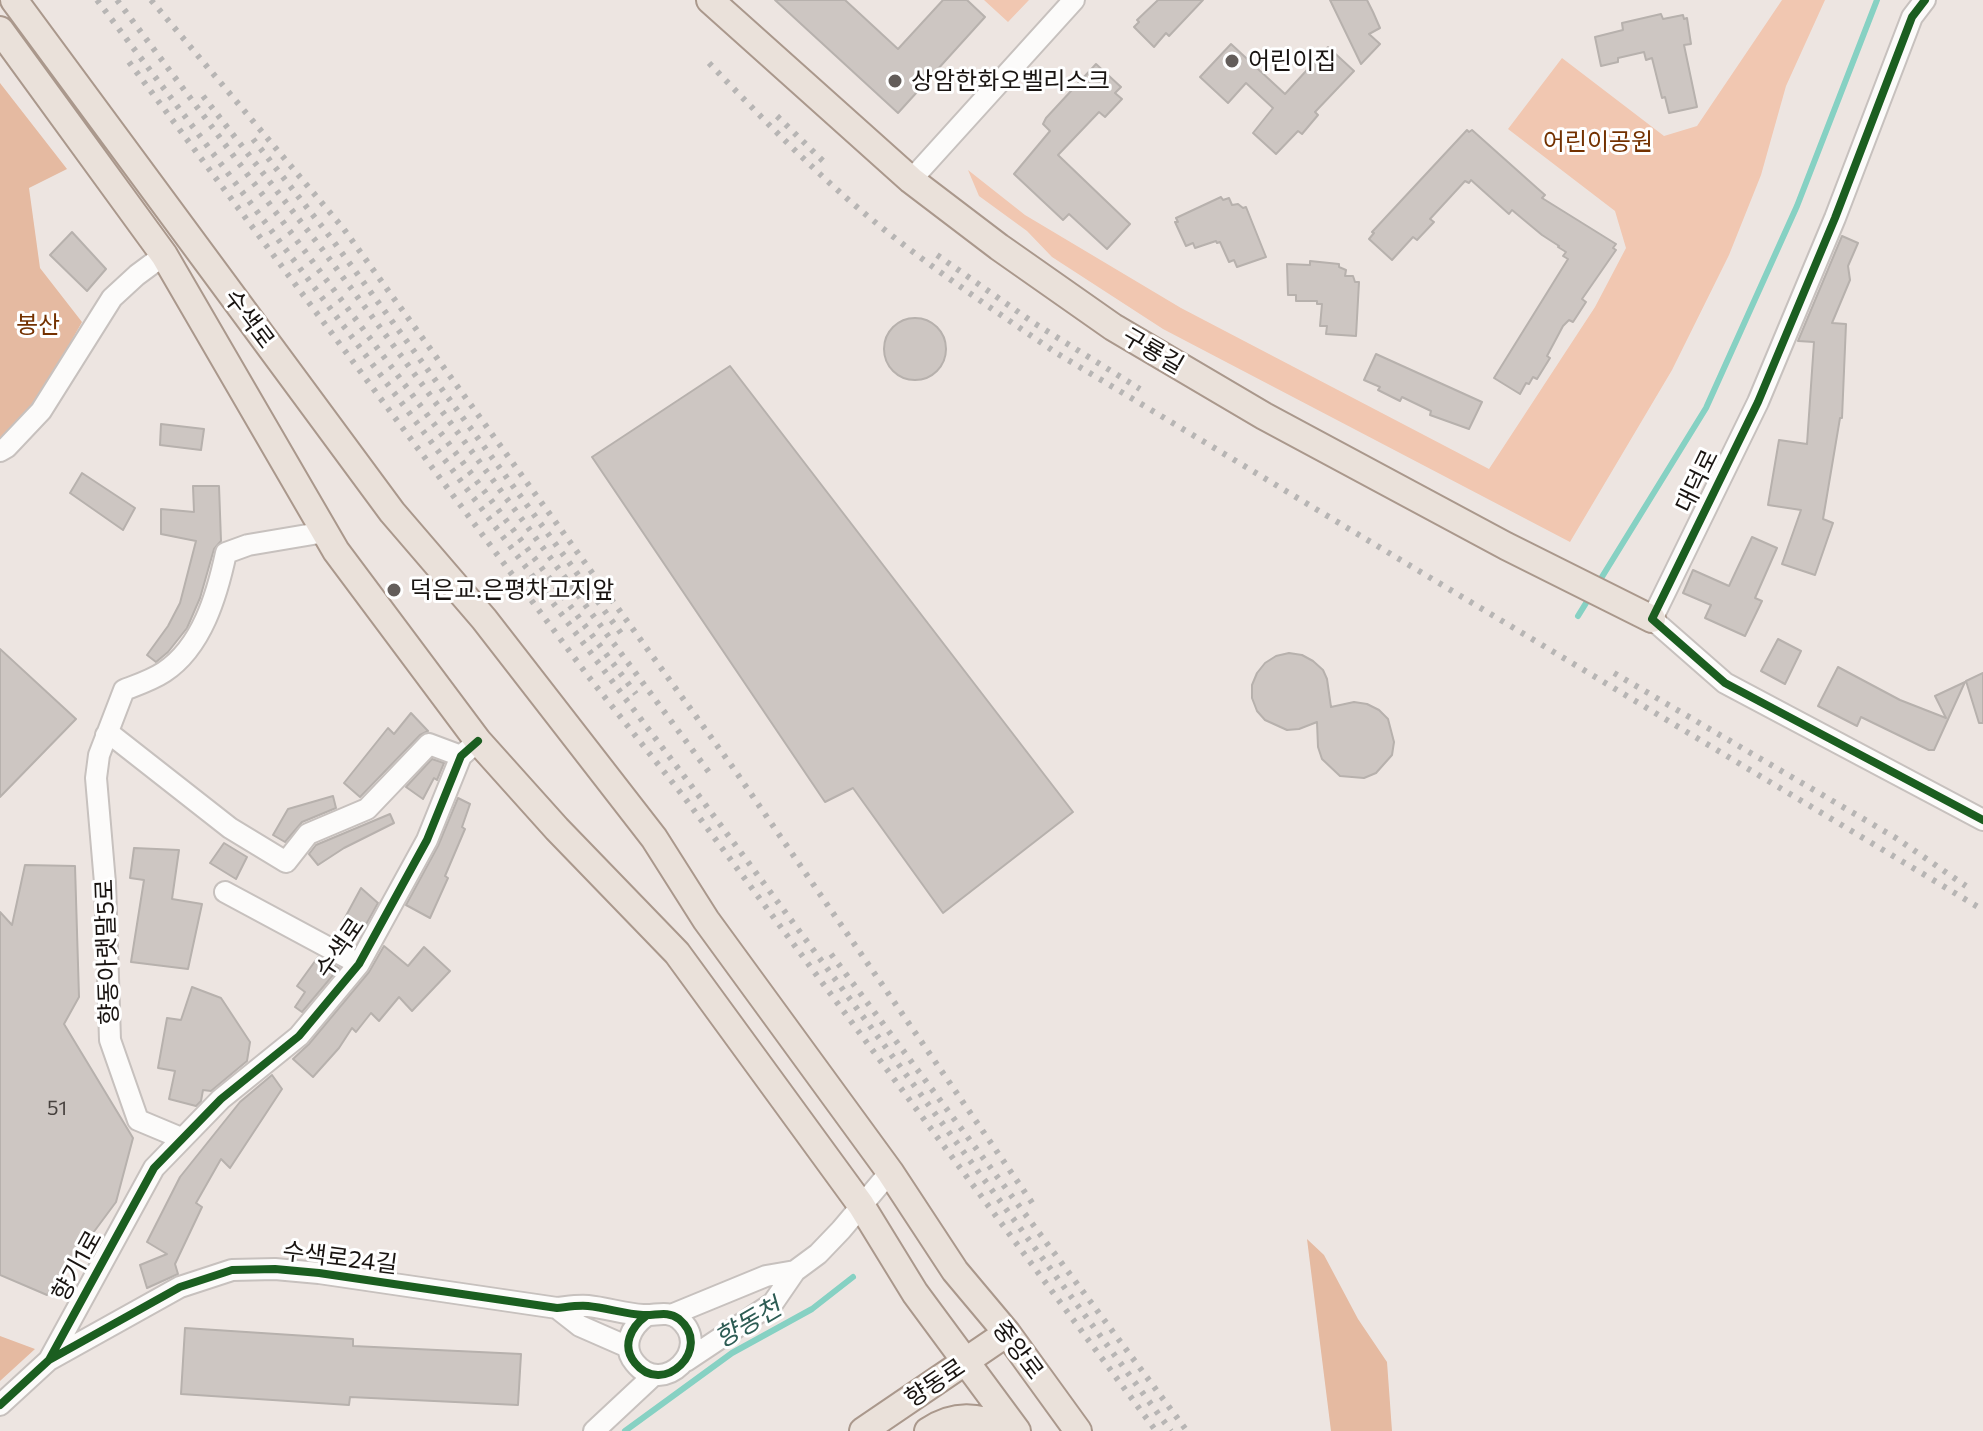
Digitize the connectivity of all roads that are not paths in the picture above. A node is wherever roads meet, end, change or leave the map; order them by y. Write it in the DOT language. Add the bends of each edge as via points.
graph roads {
  1 [pos="14,0"];
  2 [pos="710,0"];
  3 [pos="1074,0"];
  4 [pos="1925,0"];
  5 [pos="0,30"];
  6 [pos="911,180"];
  7 [pos="164,255"];
  8 [pos="0,451"];
  9 [pos="325,532"];
  10 [pos="1645,615"];
  11 [pos="106,735"];
  12 [pos="470,749"];
  13 [pos="1983,820"];
  14 [pos="225,892"];
  15 [pos="359,964"];
  16 [pos="181,1138"];
  17 [pos="890,1172"];
  18 [pos="861,1205"];
  19 [pos="795,1271"];
  20 [pos="557,1308"];
  21 [pos="671,1315"];
  22 [pos="646,1316"];
  23 [pos="1007,1333"];
  24 [pos="628,1347"];
  25 [pos="49,1360"];
  26 [pos="686,1361"];
  27 [pos="967,1362"];
  28 [pos="654,1375"];
  29 [pos="0,1405"];
  30 [pos="1016,1430"];
  31 [pos="594,1431"];
  32 [pos="863,1431"];
  33 [pos="928,1431"];
  34 [pos="1078,1431"];
  1 -- 17 [label="main road, 수색로" via="392,512 484,619 654,838 706,920"];
  2 -- 6 [label="main road, 구룡길"];
  3 -- 6 [label="street"];
  4 -- 10 [label="street, 대덕로" via="1912,17 1758,402"];
  5 -- 7 [label="main road, 수색로"];
  6 -- 10 [label="main road, 구룡길" via="1113,327 1264,416"];
  7 -- 8 [label="street" via="112,298 41,411"];
  7 -- 9 [label="main road, 수색로"];
  9 -- 11 [label="street" via="226,553 214,601 183,655 164,672 124,690"];
  9 -- 12 [label="main road, 수색로"];
  10 -- 13 [label="street" via="1725,683"];
  11 -- 12 [label="street" via="230,828 286,862 308,834 367,809 429,744"];
  11 -- 16 [label="street, 향동아랫말5로" via="96,778 110,1040 138,1120"];
  12 -- 15 [label="street, 수색로"];
  12 -- 18 [label="main road, 수색로" via="557,829 677,953"];
  14 -- 15 [label="street"];
  15 -- 16 [label="street, 수색로" via="299,1036"];
  16 -- 25 [label="street, 향기1로" via="154,1168"];
  17 -- 18 [label="street, 수색로24길"];
  17 -- 23 [label="main road, 중앙로" via="955,1271"];
  18 -- 19 [label="street, 수색로24길" via="818,1254"];
  18 -- 27 [label="main road, 중앙로" via="915,1293"];
  19 -- 21 [label="street, 수색로24길" via="766,1276"];
  19 -- 26 [label="street, 수색로24길" via="773,1303"];
  20 -- 22 [label="street, 수색로24길" via="586,1306"];
  20 -- 24 [label="street, 수색로24길" via="580,1326"];
  20 -- 25 [label="street, 수색로24길" via="319,1273 232,1270 180,1287"];
  21 -- 22 [label="street, 수색로24길"];
  21 -- 26 [label="street" via="691,1340"];
  22 -- 24 [label="street" via="629,1334"];
  23 -- 27 [label="main road, 향동로"];
  23 -- 34 [label="main road, 중앙로"];
  24 -- 28 [label="street, 수색로24길" via="635,1364"];
  25 -- 29 [label="street, 향기1로"];
  26 -- 28 [label="street, 수색로24길" via="678,1370"];
  27 -- 30 [label="main road, 중앙로"];
  27 -- 32 [label="main road, 향동로"];
  28 -- 31 [label="street"];
  30 -- 33 [label="main road" via="985,1420 950,1418"];
}
